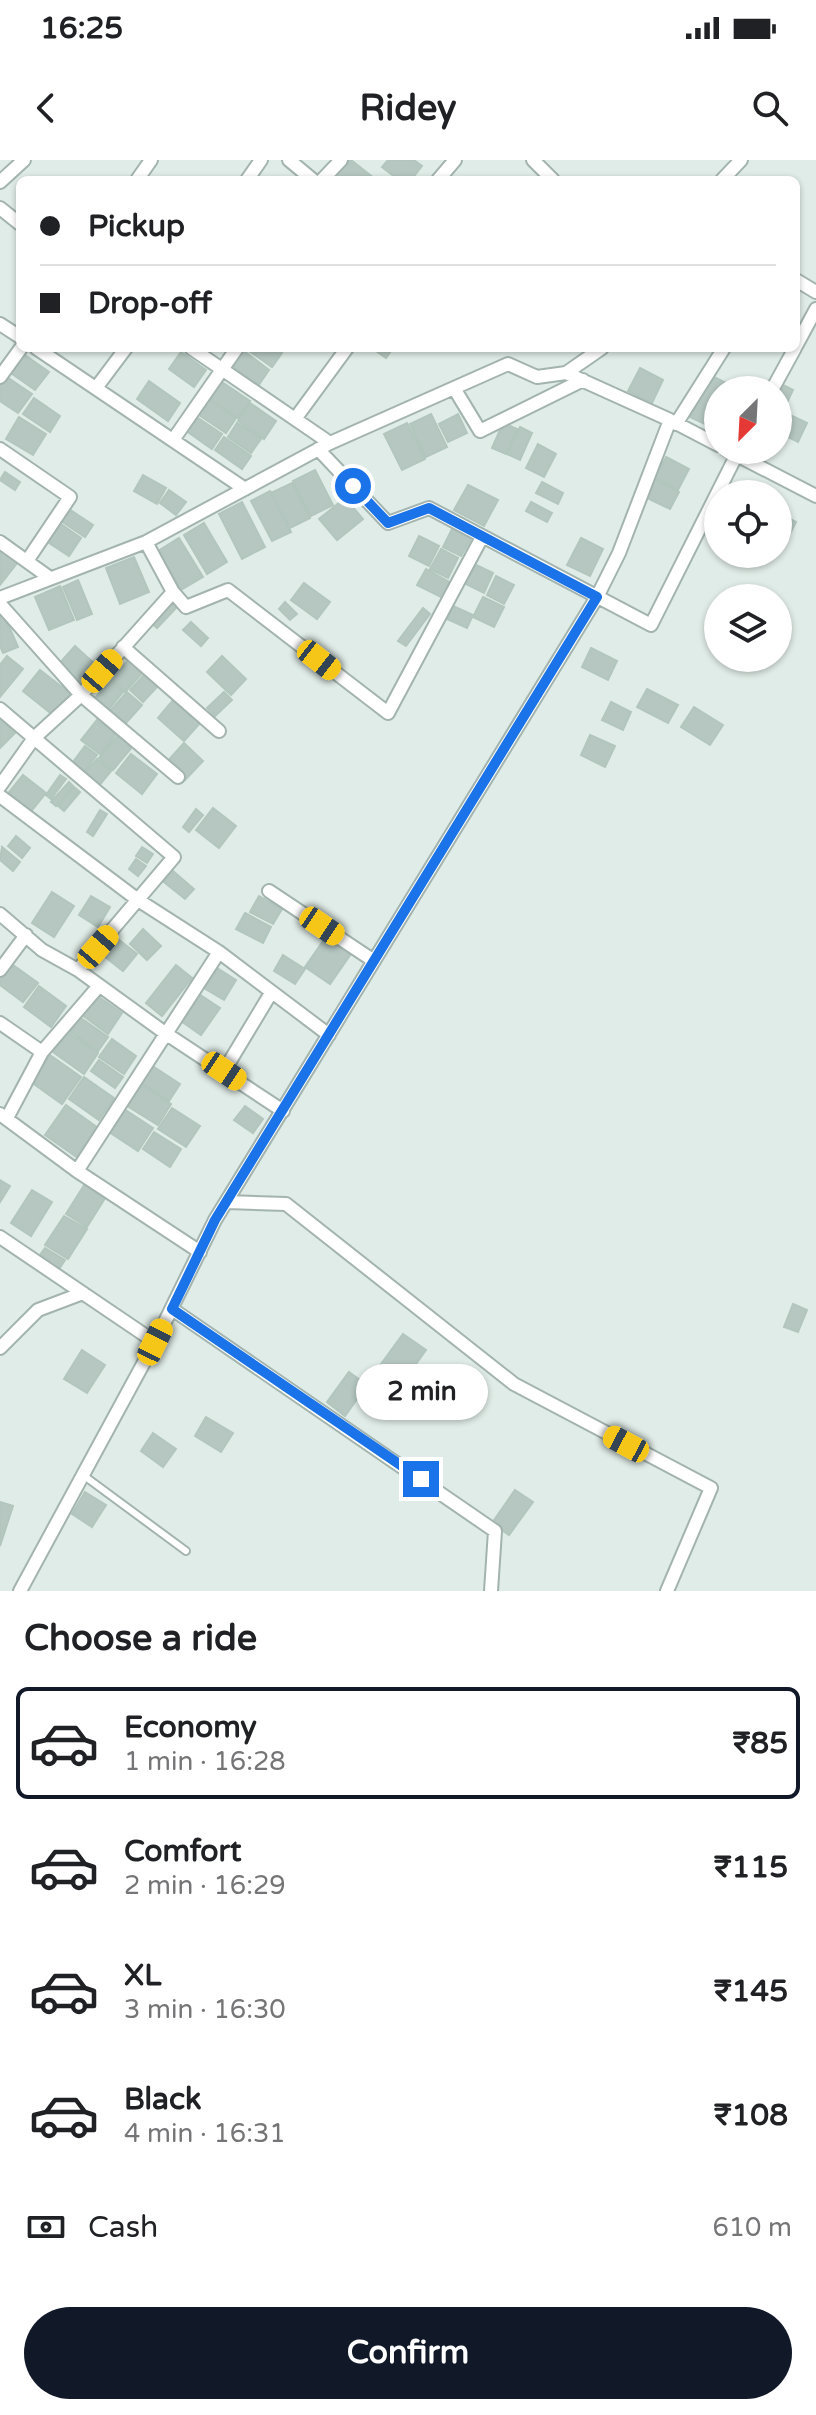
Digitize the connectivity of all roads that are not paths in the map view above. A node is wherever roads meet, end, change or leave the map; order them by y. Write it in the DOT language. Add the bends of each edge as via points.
graph roads {
  1 [pos="24,160"];
  2 [pos="289,160"];
  3 [pos="341,160"];
  4 [pos="533,160"];
  5 [pos="741,160"];
  6 [pos="308,176"];
  7 [pos="326,176"];
  8 [pos="549,176"];
  9 [pos="726,176"];
  10 [pos="0,182"];
  11 [pos="0,208"];
  12 [pos="16,221"];
  13 [pos="816,309"];
  14 [pos="800,338"];
  15 [pos="18,352"];
  16 [pos="42,352"];
  17 [pos="123,352"];
  18 [pos="197,352"];
  19 [pos="234,352"];
  20 [pos="344,352"];
  21 [pos="596,352"];
  22 [pos="721,352"];
  23 [pos="792,352"];
  24 [pos="222,369"];
  25 [pos="566,373"];
  26 [pos="779,376"];
  27 [pos="0,377"];
  28 [pos="583,380"];
  29 [pos="96,388"];
  30 [pos="454,388"];
  31 [pos="295,419"];
  32 [pos="673,422"];
  33 [pos="704,438"];
  34 [pos="173,440"];
  35 [pos="324,446"];
  36 [pos="0,449"];
  37 [pos="728,464"];
  38 [pos="758,464"];
  39 [pos="245,489"];
  40 [pos="816,496"];
  41 [pos="482,537"];
  42 [pos="0,542"];
  43 [pos="146,542"];
  44 [pos="27,561"];
  45 [pos="50,578"];
  46 [pos="173,592"];
  47 [pos="597,597"];
  48 [pos="0,598"];
  49 [pos="0,604"];
  50 [pos="123,647"];
  51 [pos="81,695"];
  52 [pos="0,709"];
  53 [pos="219,731"];
  54 [pos="34,738"];
  55 [pos="178,777"];
  56 [pos="0,786"];
  57 [pos="0,796"];
  58 [pos="269,891"];
  59 [pos="138,900"];
  60 [pos="0,914"];
  61 [pos="26,935"];
  62 [pos="219,952"];
  63 [pos="374,961"];
  64 [pos="0,970"];
  65 [pos="78,970"];
  66 [pos="98,987"];
  67 [pos="271,993"];
  68 [pos="0,1023"];
  69 [pos="165,1033"];
  70 [pos="329,1035"];
  71 [pos="42,1052"];
  72 [pos="224,1071"];
  73 [pos="283,1111"];
  74 [pos="3,1116"];
  75 [pos="77,1171"];
  76 [pos="227,1202"];
  77 [pos="0,1237"];
  78 [pos="200,1252"];
  79 [pos="83,1293"];
  80 [pos="172,1309"];
  81 [pos="155,1342"];
  82 [pos="0,1348"];
  83 [pos="83,1475"];
  84 [pos="186,1551"];
  85 [pos="20,1591"];
  86 [pos="491,1591"];
  87 [pos="667,1591"];
  1 -- 10 [label="street"];
  2 -- 6 [label="street"];
  3 -- 7 [label="street"];
  4 -- 8 [label="street"];
  5 -- 9 [label="street"];
  11 -- 12 [label="street"];
  13 -- 14 [label="street"];
  15 -- 27 [label="street"];
  16 -- 29 [label="street"];
  17 -- 29 [label="street"];
  18 -- 24 [label="street"];
  19 -- 24 [label="street"];
  20 -- 31 [label="street"];
  21 -- 25 [label="street"];
  22 -- 32 [label="street"];
  23 -- 26 [label="street"];
  24 -- 31 [label="street"];
  24 -- 34 [label="street"];
  25 -- 28 [label="street"];
  25 -- 30 [label="street" via="537,377 508,364"];
  28 -- 30 [label="street" via="480,431"];
  28 -- 32 [label="street"];
  29 -- 34 [label="street"];
  30 -- 35 [label="street"];
  31 -- 35 [label="street"];
  32 -- 33 [label="street"];
  32 -- 47 [label="street"];
  34 -- 39 [label="street"];
  35 -- 39 [label="street"];
  35 -- 41 [label="street" via="388,523 429,508"];
  36 -- 44 [label="street" via="70,497"];
  37 -- 47 [label="street" via="651,625"];
  38 -- 40 [label="street"];
  39 -- 43 [label="street"];
  41 -- 46 [label="street" via="388,713 228,590 186,607"];
  41 -- 47 [label="street"];
  42 -- 44 [label="street"];
  43 -- 45 [label="street"];
  43 -- 46 [label="street"];
  44 -- 45 [label="street"];
  45 -- 48 [label="street"];
  46 -- 50 [label="street"];
  47 -- 63 [label="street"];
  49 -- 51 [label="street"];
  50 -- 51 [label="street"];
  50 -- 53 [label="street"];
  51 -- 54 [label="street"];
  51 -- 55 [label="street"];
  52 -- 54 [label="street"];
  54 -- 56 [label="street"];
  54 -- 59 [label="street" via="174,857"];
  57 -- 59 [label="street"];
  58 -- 63 [label="street"];
  59 -- 62 [label="street"];
  59 -- 65 [label="street"];
  60 -- 61 [label="street"];
  61 -- 64 [label="street"];
  61 -- 65 [label="street"];
  62 -- 67 [label="street"];
  62 -- 69 [label="street"];
  63 -- 70 [label="street"];
  65 -- 66 [label="street"];
  66 -- 69 [label="street"];
  66 -- 71 [label="street"];
  67 -- 70 [label="street"];
  67 -- 72 [label="street"];
  68 -- 71 [label="street"];
  69 -- 72 [label="street"];
  69 -- 75 [label="street"];
  70 -- 73 [label="street"];
  71 -- 74 [label="street"];
  72 -- 73 [label="street"];
  73 -- 76 [label="street"];
  74 -- 75 [label="street"];
  75 -- 78 [label="street"];
  76 -- 78 [label="street"];
  76 -- 87 [label="street" via="286,1204 514,1384 711,1488"];
  77 -- 79 [label="street"];
  78 -- 80 [label="street"];
  79 -- 81 [label="street"];
  79 -- 82 [label="street" via="38,1310"];
  80 -- 81 [label="street"];
  80 -- 86 [label="street" via="495,1531"];
  81 -- 83 [label="street"];
  83 -- 84 [label="lane"];
  83 -- 85 [label="street"];
}
